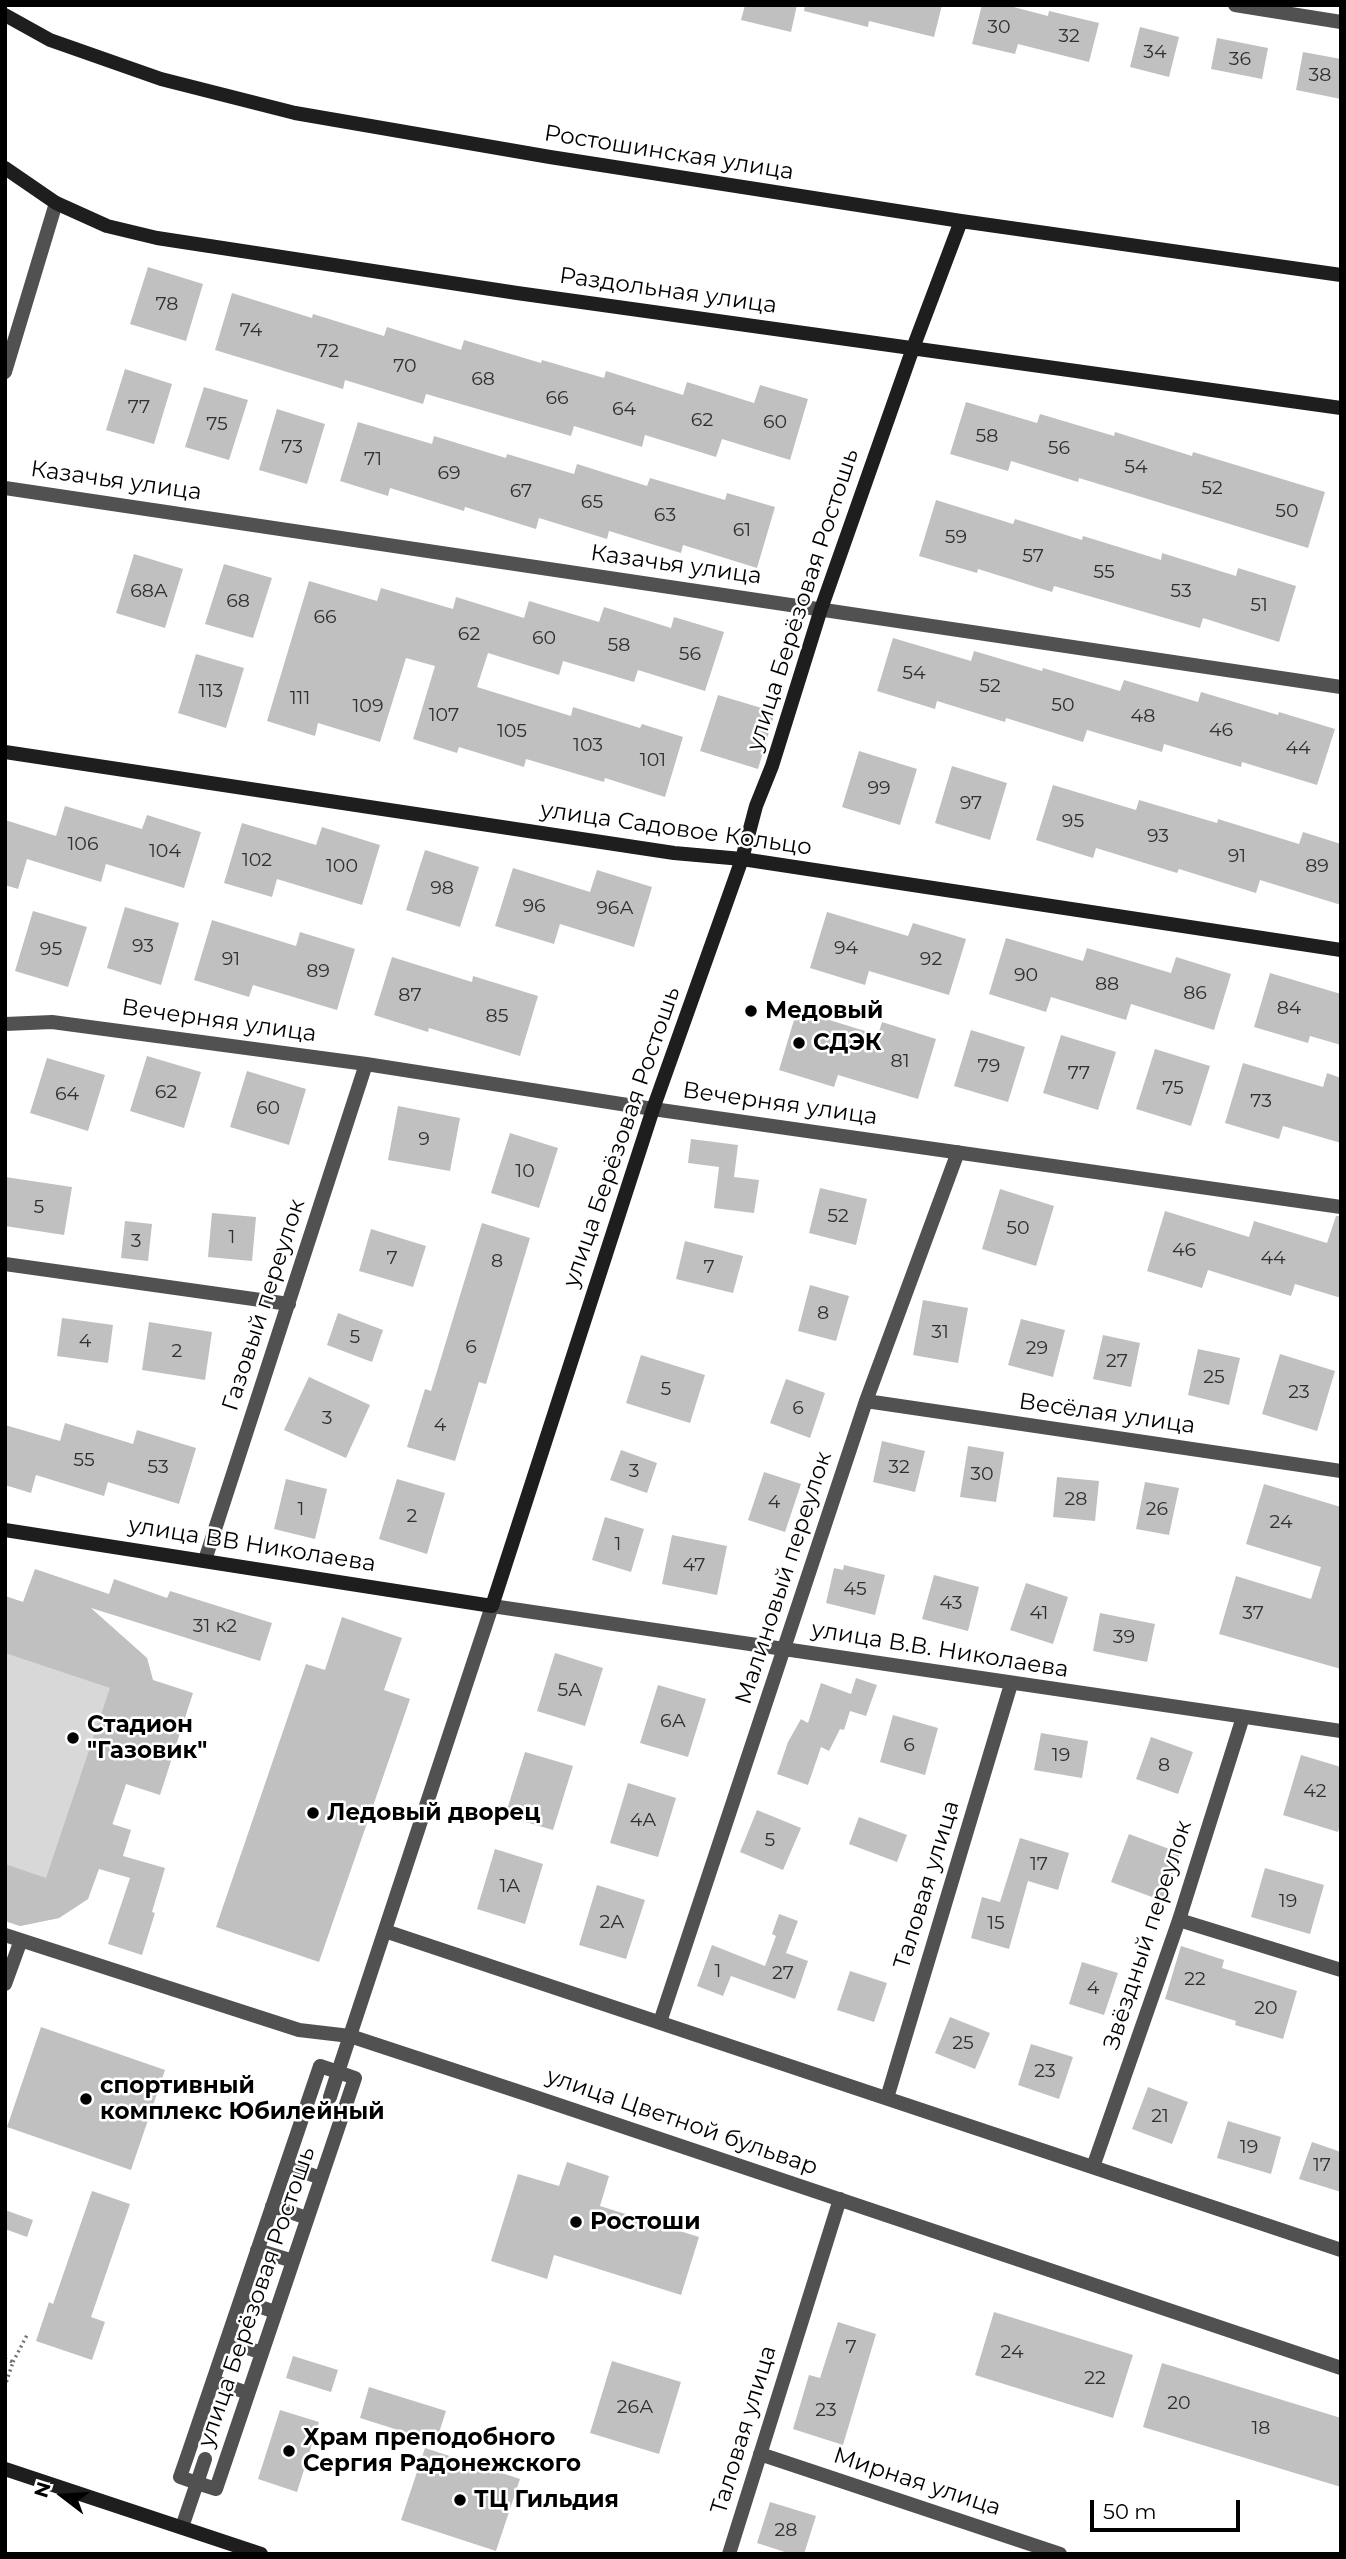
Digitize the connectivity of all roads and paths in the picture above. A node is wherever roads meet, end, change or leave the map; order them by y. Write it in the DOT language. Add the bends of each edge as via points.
graph roads {
  1 [pos="1235,5"];
  2 [pos="5,15"];
  3 [pos="1341,22"];
  4 [pos="5,167"];
  5 [pos="56,202"];
  6 [pos="961,221"];
  7 [pos="1341,275"];
  8 [pos="913,348"];
  9 [pos="5,372"];
  10 [pos="1341,408"];
  11 [pos="5,488"];
  12 [pos="821,609"];
  13 [pos="1341,687"];
  14 [pos="5,752"];
  15 [pos="742,859"];
  16 [pos="1341,950"];
  17 [pos="5,1024"];
  18 [pos="366,1064"];
  19 [pos="653,1109"];
  20 [pos="958,1152"];
  21 [pos="1341,1207"];
  22 [pos="5,1264"];
  23 [pos="289,1304"];
  24 [pos="866,1401"];
  25 [pos="1341,1471"];
  26 [pos="5,1530"];
  27 [pos="205,1560"];
  28 [pos="492,1606"];
  29 [pos="784,1650"];
  30 [pos="1011,1684"];
  31 [pos="1244,1717"];
  32 [pos="1341,1731"];
  33 [pos="1179,1920"];
  34 [pos="385,1931"];
  35 [pos="5,1935"];
  36 [pos="21,1940"];
  37 [pos="1341,1970"];
  38 [pos="5,1984"];
  39 [pos="660,2022"];
  40 [pos="350,2036"];
  41 [pos="338,2072"];
  42 [pos="311,2091"];
  43 [pos="330,2097"];
  44 [pos="887,2098"];
  45 [pos="346,2103"];
  46 [pos="286,2166"];
  47 [pos="1094,2167"];
  48 [pos="321,2178"];
  49 [pos="840,2199"];
  50 [pos="272,2206"];
  51 [pos="307,2218"];
  52 [pos="257,2250"];
  53 [pos="1341,2250"];
  54 [pos="293,2261"];
  55 [pos="241,2300"];
  56 [pos="275,2312"];
  57 [pos="27,2335"];
  58 [pos="227,2341"];
  59 [pos="262,2353"];
  60 [pos="5,2359"];
  61 [pos="13,2362"];
  62 [pos="1341,2368"];
  63 [pos="213,2381"];
  64 [pos="5,2386"];
  65 [pos="248,2393"];
  66 [pos="188,2454"];
  67 [pos="760,2454"];
  68 [pos="205,2459"];
  69 [pos="223,2466"];
  70 [pos="5,2469"];
  71 [pos="197,2483"];
  72 [pos="182,2527"];
  73 [pos="261,2554"];
  74 [pos="729,2554"];
  75 [pos="1060,2554"];
  1 -- 3 [label="street"];
  2 -- 6 [label="street, Ростошинская улица" via="50,40 161,79 295,113 550,158"];
  4 -- 5 [label="street, Раздольная улица"];
  5 -- 8 [label="street, Раздольная улица" via="107,226 157,238"];
  5 -- 9 [label="street"];
  6 -- 7 [label="street, Ростошинская улица"];
  6 -- 8 [label="street, улица Берёзовая Ростошь"];
  8 -- 10 [label="street, Раздольная улица"];
  8 -- 12 [label="street, улица Берёзовая Ростошь"];
  11 -- 12 [label="street, Казачья улица"];
  12 -- 13 [label="street, Казачья улица"];
  12 -- 15 [label="street, улица Берёзовая Ростошь"];
  14 -- 15 [label="street, улица Садовое Кольцо" via="674,853"];
  15 -- 16 [label="street, улица Садовое Кольцо"];
  15 -- 19 [label="street, улица Берёзовая Ростошь"];
  17 -- 18 [label="street, Вечерняя улица" via="52,1022"];
  18 -- 19 [label="street, Вечерняя улица"];
  18 -- 23 [label="street, Газовый переулок"];
  19 -- 20 [label="street, Вечерняя улица"];
  19 -- 28 [label="street, улица Берёзовая Ростошь"];
  20 -- 21 [label="street, Вечерняя улица"];
  20 -- 24 [label="street, Малиновый переулок"];
  22 -- 23 [label="street"];
  23 -- 27 [label="street, Газовый переулок"];
  24 -- 25 [label="street, Весёлая улица"];
  24 -- 29 [label="street, Малиновый переулок"];
  26 -- 27 [label="street, улица ВВ Николаева"];
  27 -- 28 [label="street, улица ВВ Николаева"];
  28 -- 29 [label="street, улица В.В. Николаева"];
  28 -- 34 [label="street, улица Берёзовая Ростошь"];
  29 -- 30 [label="street, улица В.В. Николаева"];
  29 -- 39 [label="street, Малиновый переулок"];
  30 -- 31 [label="street, улица В.В. Николаева"];
  30 -- 44 [label="street, Таловая улица"];
  31 -- 32 [label="street, улица В.В. Николаева"];
  31 -- 33 [label="street, Звёздный переулок"];
  33 -- 37 [label="street"];
  33 -- 47 [label="street, Звёздный переулок"];
  34 -- 39 [label="street"];
  34 -- 40 [label="street, улица Берёзовая Ростошь"];
  35 -- 36 [label="street, улица Цветной бульвар"];
  36 -- 38 [label="street"];
  36 -- 40 [label="street, улица Цветной бульвар" via="299,2030"];
  39 -- 44 [label="street"];
  40 -- 41 [label="street, улица Берёзовая Ростошь"];
  40 -- 49 [label="street, улица Цветной бульвар"];
  41 -- 42 [label="street, улица Берёзовая Ростошь" via="320,2066"];
  41 -- 43 [label="street"];
  41 -- 45 [label="street, улица Берёзовая Ростошь" via="355,2078"];
  42 -- 43 [label="street"];
  42 -- 46 [label="street, улица Берёзовая Ростошь"];
  43 -- 45 [label="street"];
  44 -- 47 [label="street"];
  45 -- 48 [label="street, улица Берёзовая Ростошь"];
  46 -- 48 [label="street"];
  46 -- 50 [label="street, улица Берёзовая Ростошь"];
  47 -- 53 [label="street"];
  48 -- 51 [label="street, улица Берёзовая Ростошь"];
  49 -- 62 [label="street, улица Цветной бульвар"];
  49 -- 67 [label="street, Таловая улица"];
  50 -- 51 [label="street"];
  50 -- 52 [label="street, улица Берёзовая Ростошь"];
  51 -- 54 [label="street, улица Берёзовая Ростошь"];
  52 -- 54 [label="street"];
  52 -- 55 [label="street, улица Берёзовая Ростошь"];
  54 -- 56 [label="street, улица Берёзовая Ростошь"];
  55 -- 56 [label="street"];
  55 -- 58 [label="street, улица Берёзовая Ростошь"];
  56 -- 59 [label="street, улица Берёзовая Ростошь"];
  57 -- 61 [label="path"];
  58 -- 59 [label="street"];
  58 -- 63 [label="street, улица Берёзовая Ростошь"];
  59 -- 65 [label="street, улица Берёзовая Ростошь"];
  60 -- 61 [label="path"];
  61 -- 64 [label="path"];
  63 -- 65 [label="street"];
  63 -- 66 [label="street, улица Берёзовая Ростошь"];
  65 -- 69 [label="street, улица Берёзовая Ростошь"];
  66 -- 68 [label="street"];
  66 -- 71 [label="street, улица Берёзовая Ростошь" via="180,2477"];
  67 -- 74 [label="street, Таловая улица"];
  67 -- 75 [label="street, Мирная улица"];
  68 -- 69 [label="street"];
  68 -- 71 [label="street"];
  69 -- 71 [label="street, улица Берёзовая Ростошь" via="216,2489"];
  70 -- 72 [label="street"];
  71 -- 72 [label="street"];
  72 -- 73 [label="street"];
}
